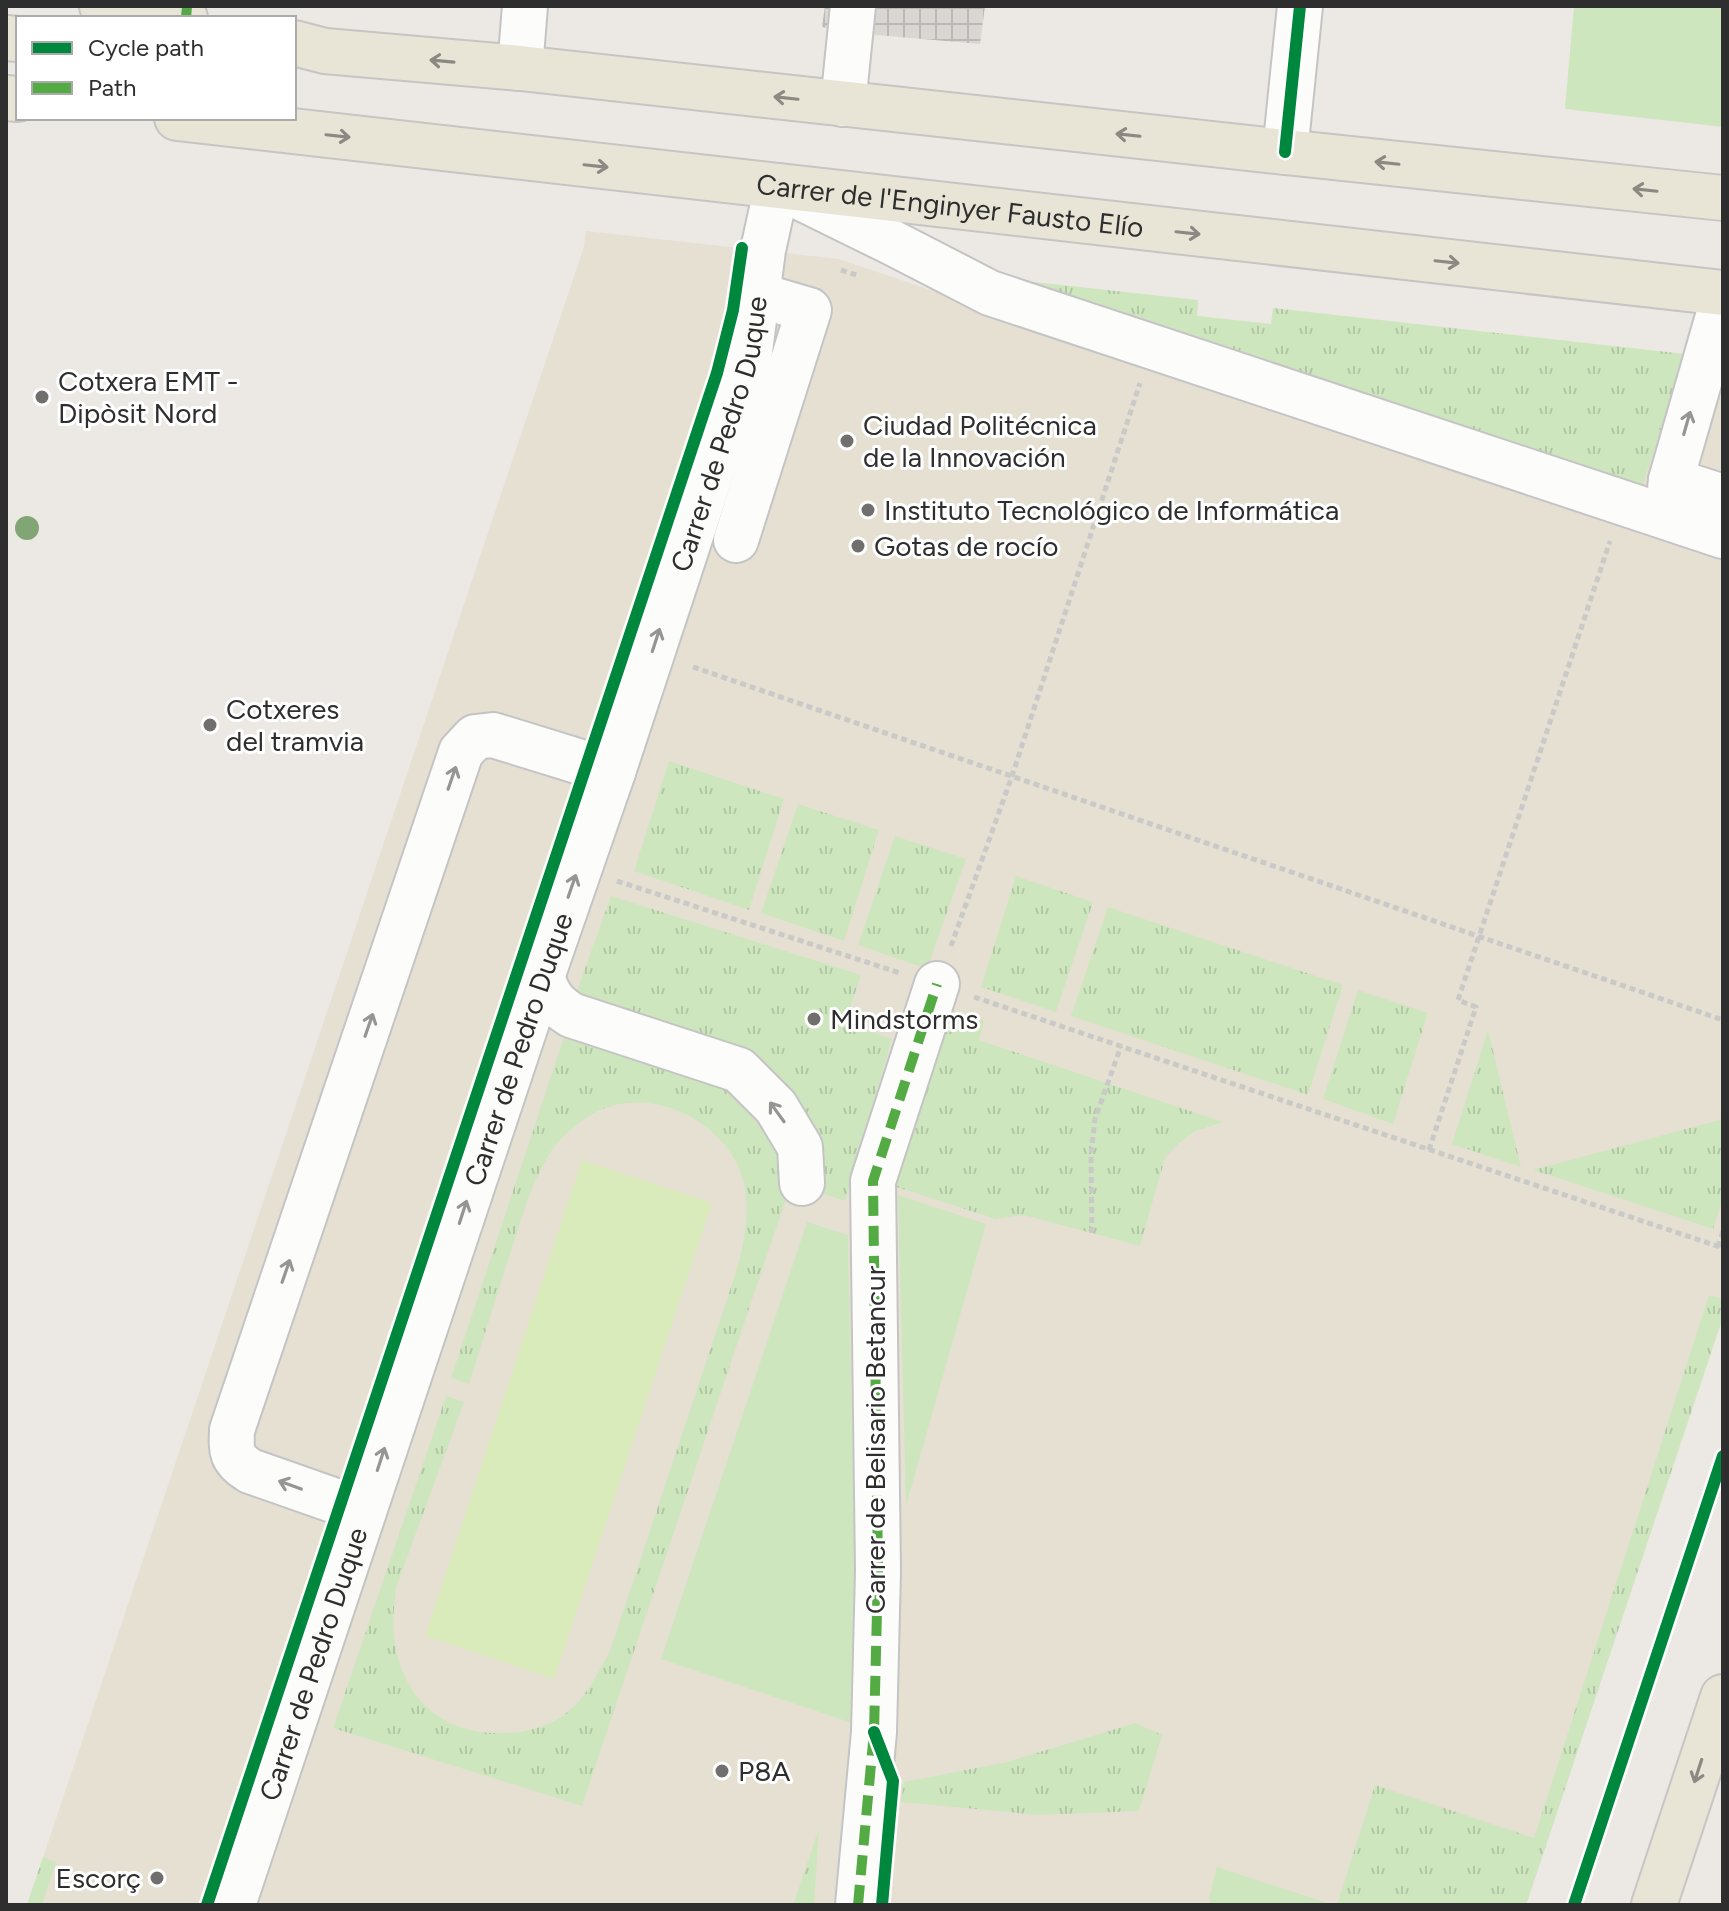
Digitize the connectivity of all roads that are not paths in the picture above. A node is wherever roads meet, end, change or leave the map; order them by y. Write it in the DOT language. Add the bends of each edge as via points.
graph roads {
  1 [pos="102,6"];
  2 [pos="525,6"];
  3 [pos="853,6"];
  4 [pos="1300,6"];
  5 [pos="175,16"];
  6 [pos="304,51"];
  7 [pos="520,68"];
  8 [pos="843,104"];
  9 [pos="195,120"];
  10 [pos="1285,152"];
  11 [pos="777,186"];
  12 [pos="1723,198"];
  13 [pos="758,295"];
  14 [pos="1723,296"];
  15 [pos="1671,480"];
  16 [pos="1723,497"];
  17 [pos="1703,529"];
  18 [pos="736,540"];
  19 [pos="613,772"];
  20 [pos="542,977"];
  21 [pos="937,984"];
  22 [pos="802,1183"];
  23 [pos="364,1511"];
  24 [pos="1723,1697"];
  25 [pos="252,1848"];
  26 [pos="233,1905"];
  27 [pos="261,1905"];
  28 [pos="858,1905"];
  29 [pos="1654,1905"];
  1 -- 5 [label="main road"];
  2 -- 7 [label="street"];
  3 -- 8 [label="street"];
  4 -- 10 [label="street"];
  7 -- 6 [label="main road, one-way"];
  8 -- 7 [label="main road, one-way"];
  10 -- 8 [label="main road, one-way"];
  9 -- 11 [label="main road, Carrer de l'Enginyer Fausto Elío, one-way"];
  12 -- 10 [label="main road, one-way"];
  11 -- 13 [label="street, Carrer de Pedro Duque"];
  11 -- 14 [label="main road, Carrer de l'Enginyer Fausto Elío, one-way"];
  11 -- 17 [label="street" via="990,293"];
  13 -- 18 [label="street" via="809,310"];
  19 -- 13 [label="street, Carrer de Pedro Duque, one-way" via="749,359"];
  15 -- 14 [label="street, one-way"];
  15 -- 16 [label="street"];
  15 -- 17 [label="street" via="1673,509"];
  20 -- 19 [label="street, Carrer de Pedro Duque, one-way"];
  23 -- 19 [label="street, one-way" via="237,1463 232,1430 252,1369 461,752 475,737 493,735"];
  22 -- 20 [label="street, one-way" via="800,1147 776,1107 739,1070 571,1015 555,1004"];
  23 -- 20 [label="street, Carrer de Pedro Duque, one-way"];
  21 -- 28 [label="street, Carrer de Belisario Betancur" via="873,1181 878,1571 874,1732"];
  23 -- 25 [label="street, Carrer de Pedro Duque"];
  24 -- 29 [label="main road, one-way"];
  25 -- 26 [label="street, Carrer de Pedro Duque"];
  25 -- 27 [label="street"];
}
